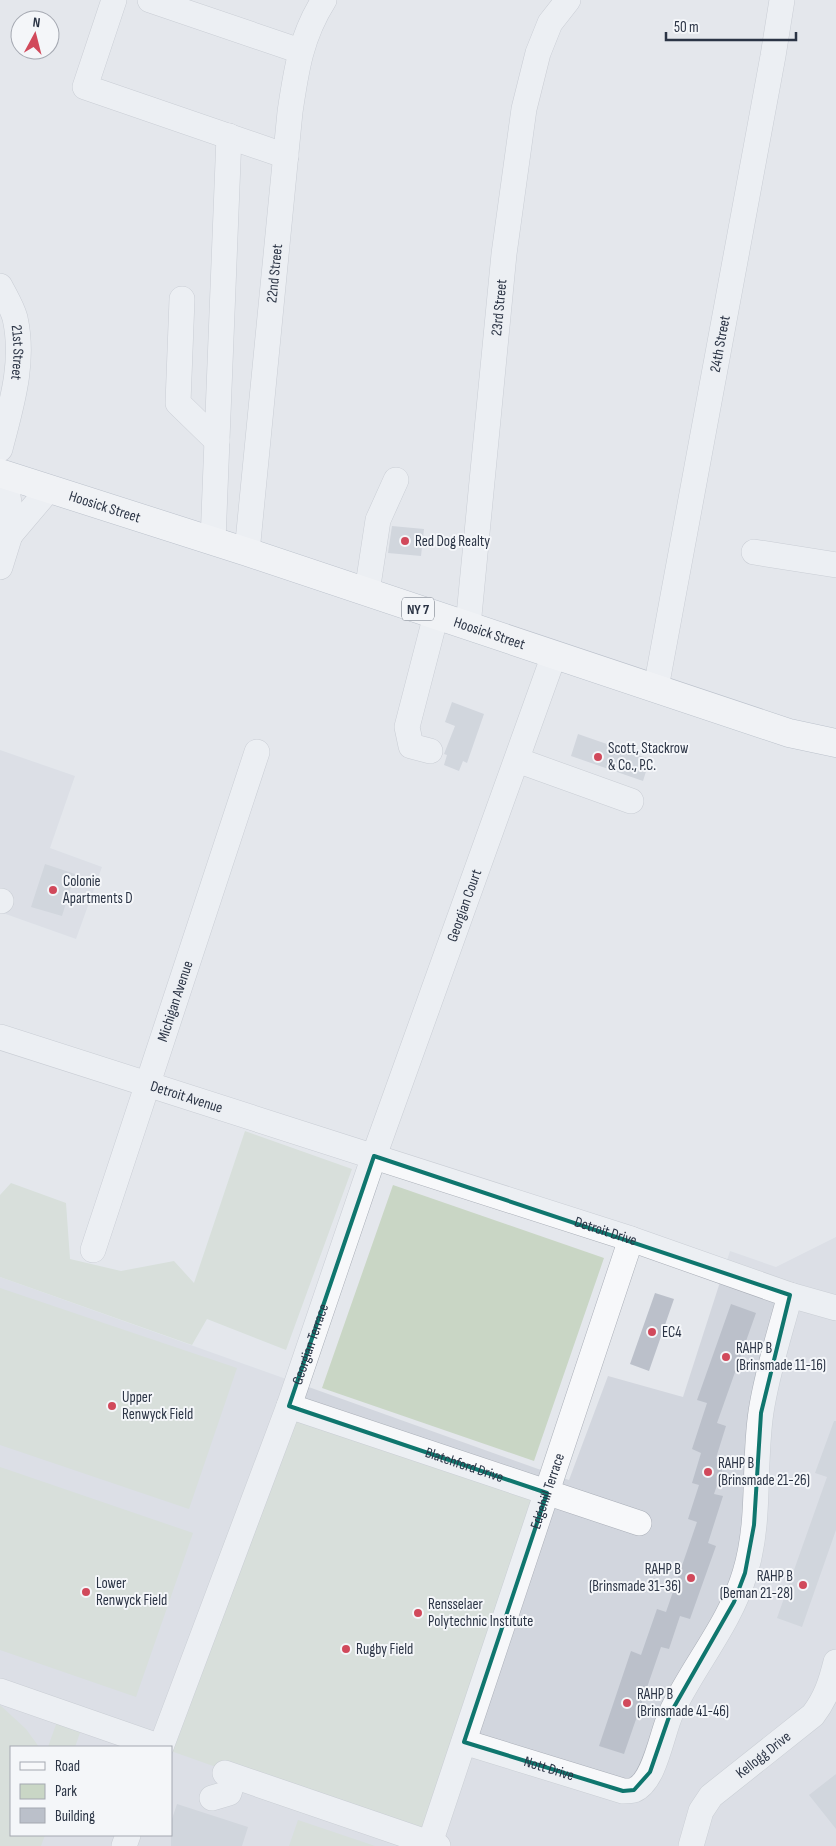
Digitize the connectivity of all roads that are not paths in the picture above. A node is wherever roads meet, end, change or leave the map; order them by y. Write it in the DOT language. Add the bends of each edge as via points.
graph roads {
  1 [pos="114,0"];
  2 [pos="150,0"];
  3 [pos="324,0"];
  4 [pos="568,0"];
  5 [pos="782,0"];
  6 [pos="300,51"];
  7 [pos="228,136"];
  8 [pos="286,156"];
  9 [pos="0,286"];
  10 [pos="182,299"];
  11 [pos="217,441"];
  12 [pos="2,465"];
  13 [pos="396,480"];
  14 [pos="50,489"];
  15 [pos="10,535"];
  16 [pos="213,541"];
  17 [pos="247,552"];
  18 [pos="754,552"];
  19 [pos="836,565"];
  20 [pos="0,568"];
  21 [pos="367,592"];
  22 [pos="436,615"];
  23 [pos="468,626"];
  24 [pos="554,655"];
  25 [pos="656,688"];
  26 [pos="836,743"];
  27 [pos="430,751"];
  28 [pos="257,752"];
  29 [pos="517,760"];
  30 [pos="631,801"];
  31 [pos="0,1037"];
  32 [pos="147,1083"];
  33 [pos="374,1156"];
  34 [pos="631,1239"];
  35 [pos="93,1250"];
  36 [pos="790,1295"];
  37 [pos="836,1308"];
  38 [pos="289,1406"];
  39 [pos="547,1493"];
  40 [pos="639,1523"];
  41 [pos="836,1662"];
  42 [pos="0,1691"];
  43 [pos="464,1742"];
  44 [pos="158,1746"];
  45 [pos="161,1746"];
  46 [pos="212,1798"];
  47 [pos="434,1845"];
  48 [pos="691,1846"];
  1 -- 7 [label="street" via="84,87"];
  2 -- 6 [label="street"];
  3 -- 6 [label="street, 22nd Street" via="312,18"];
  4 -- 23 [label="street, 23rd Street" via="550,23 538,53 524,109 504,254"];
  5 -- 25 [label="street, 24th Street"];
  6 -- 8 [label="street, 22nd Street"];
  7 -- 8 [label="street"];
  7 -- 11 [label="street"];
  8 -- 17 [label="street, 22nd Street"];
  9 -- 12 [label="street, 21st Street" via="14,317 18,341 18,371"];
  10 -- 11 [label="street" via="178,403"];
  11 -- 16 [label="street"];
  12 -- 14 [label="highway, Hoosick Street / NY 7"];
  12 -- 15 [label="street" via="10,510"];
  13 -- 21 [label="street" via="378,520"];
  14 -- 15 [label="street"];
  14 -- 16 [label="highway, Hoosick Street / NY 7"];
  15 -- 20 [label="street"];
  16 -- 17 [label="highway, Hoosick Street / NY 7"];
  17 -- 21 [label="highway, Hoosick Street / NY 7"];
  18 -- 19 [label="street"];
  21 -- 22 [label="highway, Hoosick Street / NY 7"];
  22 -- 23 [label="highway, Hoosick Street / NY 7"];
  22 -- 27 [label="street" via="406,727 411,746"];
  23 -- 24 [label="highway, Hoosick Street / NY 7"];
  24 -- 25 [label="highway, Hoosick Street / NY 7"];
  24 -- 29 [label="street, Georgian Court"];
  25 -- 26 [label="highway, Hoosick Street / NY 7" via="789,733"];
  28 -- 32 [label="street, Michigan Avenue"];
  29 -- 30 [label="street"];
  29 -- 33 [label="street, Georgian Court"];
  31 -- 32 [label="street, Detroit Avenue"];
  32 -- 33 [label="street, Detroit Avenue"];
  32 -- 35 [label="street, Michigan Avenue"];
  33 -- 34 [label="street, Detroit Drive"];
  33 -- 38 [label="street, Georgian Terrace"];
  34 -- 36 [label="street, Detroit Drive"];
  34 -- 39 [label="street, Edgehill Terrace"];
  36 -- 37 [label="street, Detroit Drive"];
  36 -- 43 [label="street, Nott Drive" via="761,1413 754,1525 745,1574 734,1602 670,1714 644,1782 634,1790 623,1791"];
  38 -- 39 [label="street, Blatchford Drive"];
  38 -- 45 [label="street, Georgian Terrace"];
  39 -- 40 [label="street, Blatchford Drive"];
  39 -- 43 [label="street, Edgehill Terrace"];
  41 -- 48 [label="street, Kellogg Drive" via="830,1687 813,1715 711,1796 701,1811"];
  42 -- 44 [label="street, Georgian Terrace"];
  43 -- 47 [label="street, Edgehill Terrace"];
  46 -- 47 [label="street" via="229,1793 230,1775"];
}
